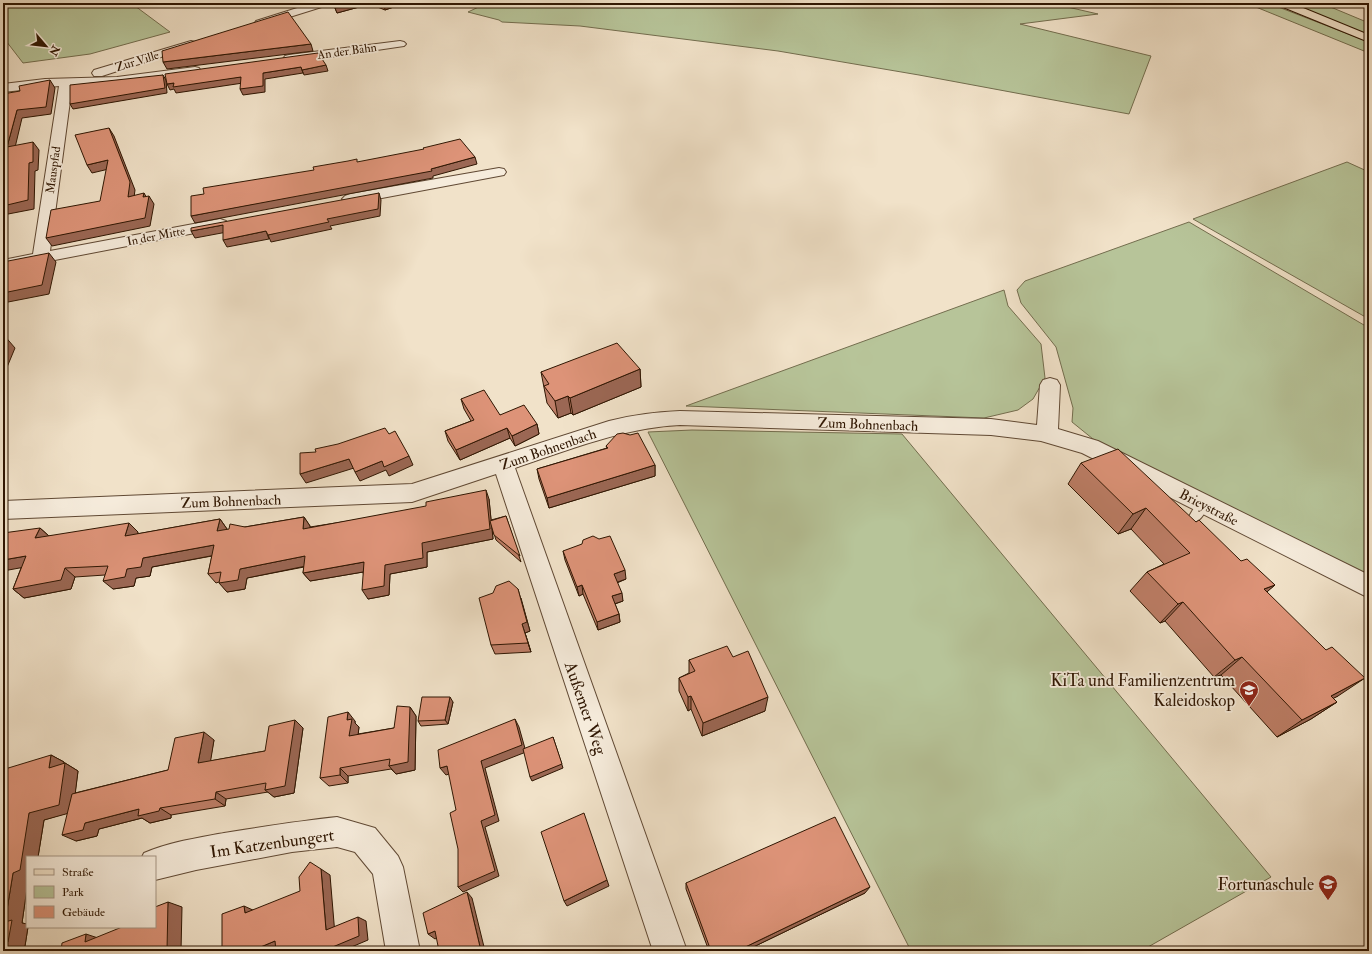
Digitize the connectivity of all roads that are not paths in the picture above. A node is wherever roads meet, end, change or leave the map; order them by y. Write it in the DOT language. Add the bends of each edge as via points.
graph roads {
  1 [pos="324,3"];
  2 [pos="1282,3"];
  3 [pos="248,26"];
  4 [pos="1369,39"];
  5 [pos="202,40"];
  6 [pos="400,44"];
  7 [pos="275,61"];
  8 [pos="205,70"];
  9 [pos="66,83"];
  10 [pos="4,89"];
  11 [pos="499,172"];
  12 [pos="335,202"];
  13 [pos="233,221"];
  14 [pos="40,258"];
  15 [pos="3,265"];
  16 [pos="1050,385"];
  17 [pos="1047,434"];
  18 [pos="503,464"];
  19 [pos="3,510"];
  20 [pos="1369,587"];
  21 [pos="156,864"];
  22 [pos="403,951"];
  23 [pos="670,951"];
  1 -- 3 [label="street"];
  2 -- 4 [label="main road"];
  5 -- 9 [label="street, Zur Ville"];
  6 -- 7 [label="street, An der Bahn"];
  8 -- 9 [label="street" via="117,81"];
  9 -- 10 [label="street" via="45,83"];
  9 -- 14 [label="street, Mauspfad"];
  11 -- 12 [label="street"];
  13 -- 14 [label="street, In der Mitte"];
  14 -- 15 [label="street, In der Mitte"];
  16 -- 17 [label="street"];
  17 -- 18 [label="street, Zum Bohnenbach" via="994,427 651,419 609,429"];
  17 -- 20 [label="street, Brieystraße" via="1090,447 1198,511"];
  18 -- 19 [label="street, Zum Bohnenbach" via="412,493"];
  18 -- 23 [label="street, Außemer Weg"];
  21 -- 22 [label="street, Im Katzenbungert" via="292,837 337,832 364,839 386,867"];
}
